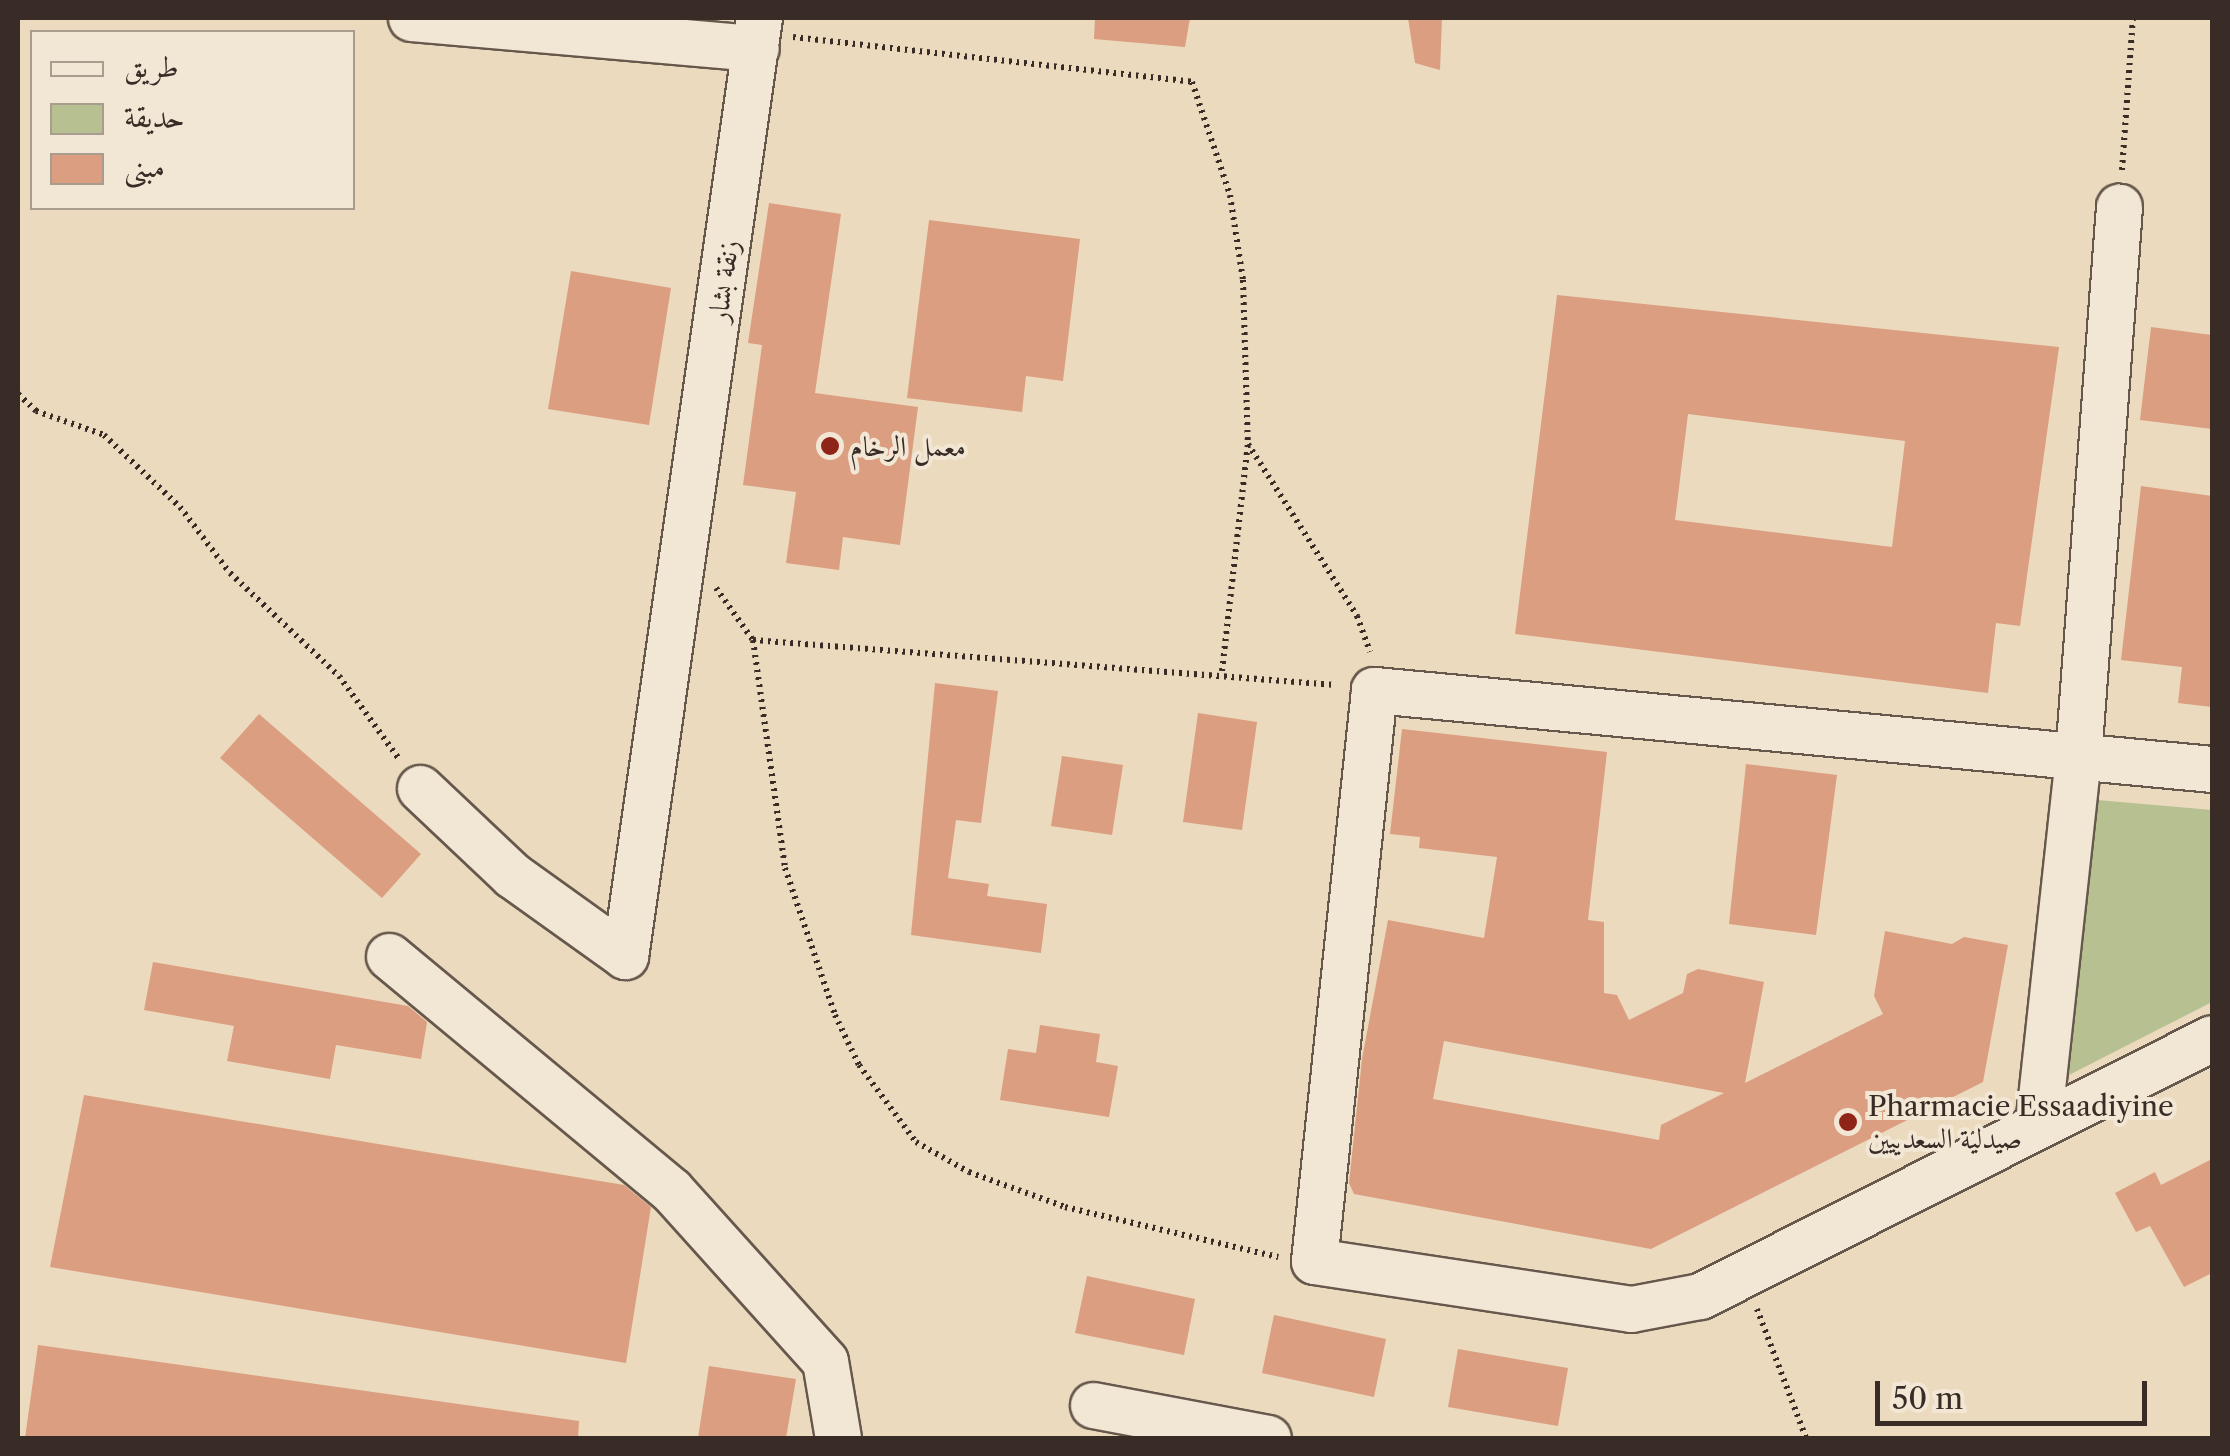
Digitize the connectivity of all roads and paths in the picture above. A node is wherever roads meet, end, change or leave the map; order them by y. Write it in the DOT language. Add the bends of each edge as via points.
graph roads {
  1 [pos="411,18"];
  2 [pos="2133,18"];
  3 [pos="758,33"];
  4 [pos="2119,206"];
  5 [pos="18,394"];
  6 [pos="1248,444"];
  7 [pos="1222,672"];
  8 [pos="1374,690"];
  9 [pos="2078,757"];
  10 [pos="2212,769"];
  11 [pos="420,788"];
  12 [pos="389,956"];
  13 [pos="2212,1038"];
  14 [pos="2038,1124"];
  15 [pos="1314,1261"];
  16 [pos="1742,1278"];
  17 [pos="1093,1406"];
  18 [pos="838,1438"];
  19 [pos="1268,1438"];
  20 [pos="1806,1438"];
  1 -- 3 [label="street"];
  2 -- 4 [label="path"];
  3 -- 6 [label="path" via="1192,82 1235,229"];
  3 -- 11 [label="street, زنقة بشار" via="625,956 512,875"];
  4 -- 9 [label="street"];
  5 -- 11 [label="path" via="36,412 104,435 180,507 230,573 338,676"];
  6 -- 7 [label="path"];
  6 -- 8 [label="path" via="1358,616"];
  7 -- 8 [label="path"];
  7 -- 15 [label="path" via="753,640 785,868 843,1032 916,1142 1013,1190 1148,1232"];
  8 -- 9 [label="street"];
  8 -- 15 [label="street"];
  9 -- 10 [label="street"];
  9 -- 14 [label="street"];
  12 -- 18 [label="street" via="671,1190 826,1361"];
  13 -- 14 [label="street"];
  14 -- 16 [label="street"];
  15 -- 16 [label="street" via="1632,1309 1700,1296"];
  16 -- 20 [label="path" via="1785,1366"];
  17 -- 19 [label="street"];
}
